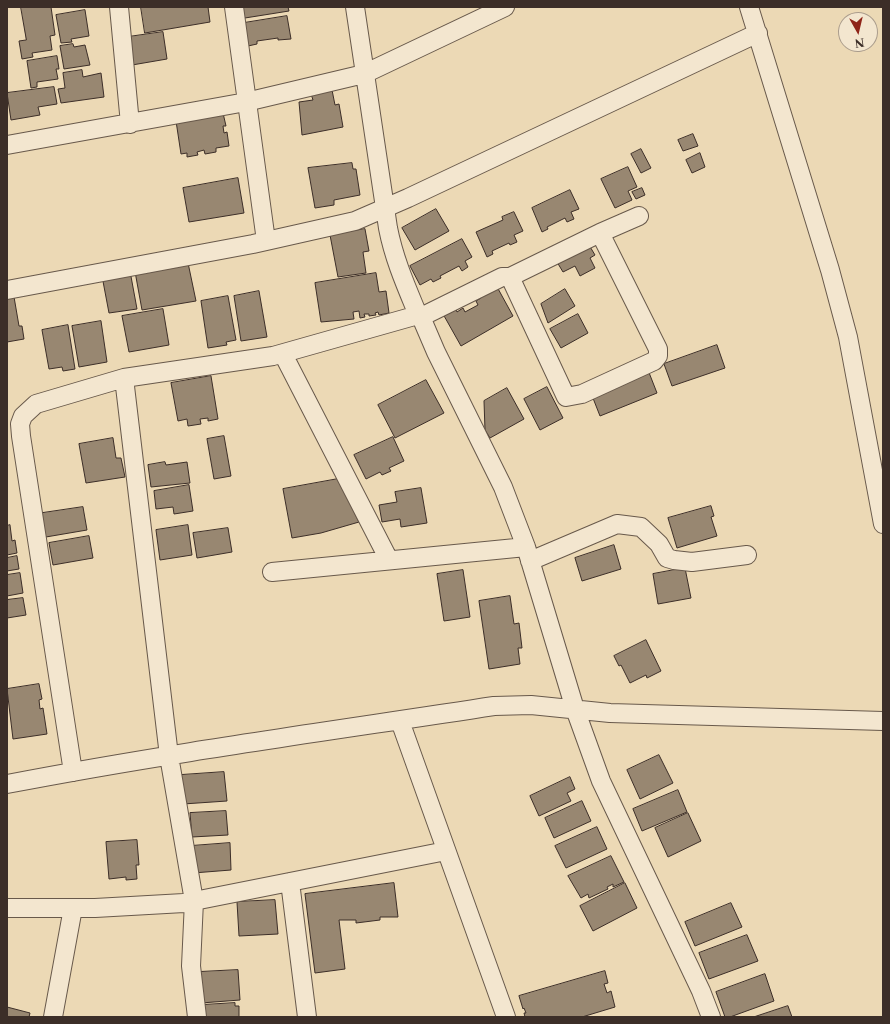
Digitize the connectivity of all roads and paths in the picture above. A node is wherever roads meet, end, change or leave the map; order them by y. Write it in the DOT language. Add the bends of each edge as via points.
graph roads {
  1 [pos="119,7"];
  2 [pos="234,7"];
  3 [pos="355,7"];
  4 [pos="505,7"];
  5 [pos="749,7"];
  6 [pos="758,33"];
  7 [pos="364,74"];
  8 [pos="246,102"];
  9 [pos="130,124"];
  10 [pos="7,145"];
  11 [pos="386,208"];
  12 [pos="639,216"];
  13 [pos="600,232"];
  14 [pos="266,241"];
  15 [pos="510,277"];
  16 [pos="7,290"];
  17 [pos="420,316"];
  18 [pos="283,354"];
  19 [pos="124,378"];
  20 [pos="883,524"];
  21 [pos="528,554"];
  22 [pos="747,555"];
  23 [pos="388,560"];
  24 [pos="272,572"];
  25 [pos="575,709"];
  26 [pos="400,720"];
  27 [pos="883,720"];
  28 [pos="169,756"];
  29 [pos="72,772"];
  30 [pos="7,784"];
  31 [pos="446,851"];
  32 [pos="290,882"];
  33 [pos="194,901"];
  34 [pos="7,908"];
  35 [pos="73,908"];
  36 [pos="53,1017"];
  37 [pos="197,1017"];
  38 [pos="307,1017"];
  39 [pos="506,1017"];
  40 [pos="711,1017"];
  1 -- 9 [label="street"];
  2 -- 8 [label="street"];
  3 -- 7 [label="street"];
  4 -- 7 [label="street"];
  5 -- 6 [label="street"];
  6 -- 11 [label="street"];
  6 -- 20 [label="street" via="848,337"];
  7 -- 8 [label="street"];
  7 -- 11 [label="street"];
  8 -- 9 [label="street"];
  8 -- 14 [label="street"];
  9 -- 10 [label="street"];
  11 -- 14 [label="street" via="355,221"];
  11 -- 17 [label="street" via="392,248 400,274"];
  12 -- 13 [label="street"];
  13 -- 15 [label="street"];
  13 -- 15 [label="street" via="658,349 658,356 654,361 582,394 566,397"];
  14 -- 16 [label="street"];
  15 -- 17 [label="street" via="502,277"];
  17 -- 18 [label="street"];
  17 -- 21 [label="street" via="503,487"];
  18 -- 19 [label="street"];
  18 -- 23 [label="street"];
  19 -- 28 [label="street"];
  19 -- 29 [label="street" via="36,404 23,416 20,424"];
  21 -- 22 [label="street" via="617,524 641,527 668,558 674,560 692,562"];
  21 -- 23 [label="street"];
  21 -- 25 [label="street"];
  23 -- 24 [label="street"];
  25 -- 26 [label="street" via="531,705 494,706"];
  25 -- 27 [label="street" via="618,713"];
  25 -- 40 [label="street" via="601,781"];
  26 -- 28 [label="street"];
  26 -- 31 [label="street"];
  28 -- 29 [label="street"];
  28 -- 33 [label="street"];
  29 -- 30 [label="street"];
  31 -- 32 [label="street"];
  31 -- 39 [label="street"];
  32 -- 33 [label="street"];
  32 -- 38 [label="street"];
  33 -- 35 [label="street"];
  33 -- 37 [label="street" via="191,966"];
  34 -- 35 [label="street"];
  35 -- 36 [label="street"];
}
